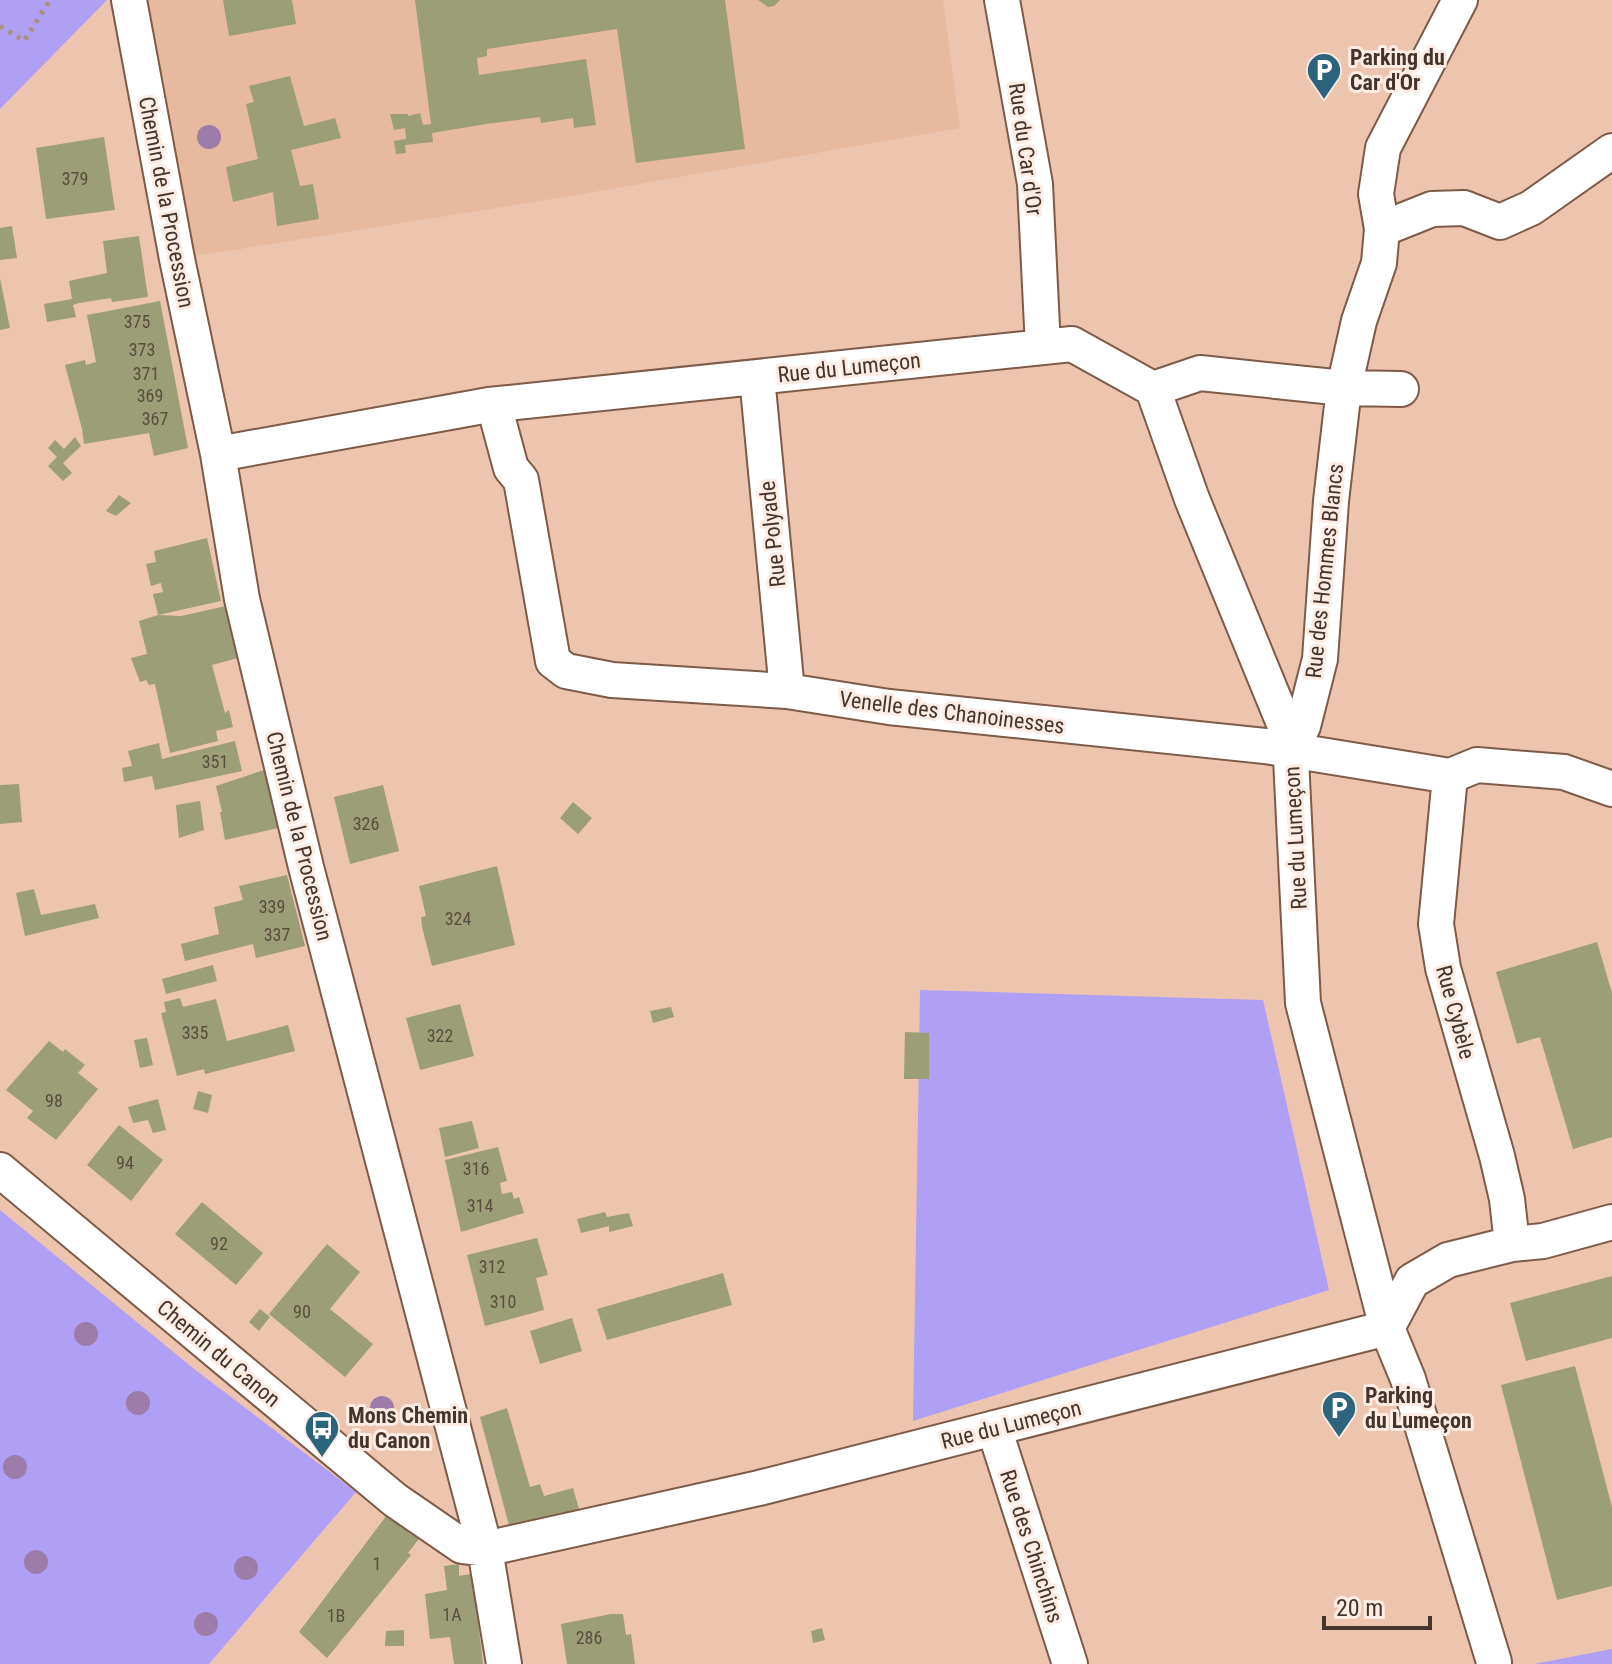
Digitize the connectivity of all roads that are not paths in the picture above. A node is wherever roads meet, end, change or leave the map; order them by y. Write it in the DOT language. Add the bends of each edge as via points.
graph roads {
  1 [pos="129,0"];
  2 [pos="1002,0"];
  3 [pos="1460,0"];
  4 [pos="1612,151"];
  5 [pos="1382,229"];
  6 [pos="1043,347"];
  7 [pos="757,377"];
  8 [pos="1344,388"];
  9 [pos="1153,389"];
  10 [pos="1401,389"];
  11 [pos="494,405"];
  12 [pos="218,454"];
  13 [pos="787,691"];
  14 [pos="1291,751"];
  15 [pos="1450,776"];
  16 [pos="1612,789"];
  17 [pos="0,1170"];
  18 [pos="1612,1222"];
  19 [pos="1512,1244"];
  20 [pos="1387,1328"];
  21 [pos="994,1428"];
  22 [pos="485,1549"];
  23 [pos="1494,1662"];
  24 [pos="504,1664"];
  25 [pos="1070,1664"];
  1 -- 12 [label="street, Chemin de la Procession"];
  2 -- 6 [label="street, Rue du Car d'Or" via="1035,184"];
  3 -- 5 [label="street, Rue des Hommes Blancs" via="1383,148 1376,194"];
  4 -- 5 [label="street" via="1531,208 1500,222 1464,208 1432,209"];
  5 -- 8 [label="street, Rue des Hommes Blancs" via="1379,263"];
  6 -- 7 [label="street, Rue du Lumeçon"];
  6 -- 9 [label="street, Rue du Lumeçon" via="1072,344"];
  7 -- 11 [label="street, Rue du Lumeçon"];
  7 -- 13 [label="street, Rue Polyade"];
  8 -- 9 [label="street" via="1200,373"];
  8 -- 10 [label="street"];
  8 -- 14 [label="street, Rue des Hommes Blancs" via="1320,659"];
  9 -- 14 [label="street, Rue du Lumeçon"];
  11 -- 12 [label="street, Rue du Lumeçon"];
  11 -- 13 [label="street, Venelle des Chanoinesses" via="511,468 521,480 553,661 566,671 612,680"];
  12 -- 22 [label="street, Chemin de la Procession" via="242,599 306,867"];
  13 -- 14 [label="street, Venelle des Chanoinesses"];
  14 -- 15 [label="street, Venelle des Chanoinesses"];
  14 -- 20 [label="street, Rue du Lumeçon" via="1303,1003"];
  15 -- 16 [label="street, Venelle des Chanoinesses" via="1477,765 1564,772"];
  15 -- 19 [label="street, Rue Cybèle" via="1436,924 1443,968 1497,1156"];
  17 -- 22 [label="street, Chemin du Canon" via="395,1500 462,1546"];
  18 -- 19 [label="street"];
  19 -- 20 [label="street" via="1448,1260 1412,1281"];
  20 -- 21 [label="street, Rue du Lumeçon"];
  20 -- 23 [label="street" via="1408,1379"];
  21 -- 22 [label="street, Rue du Lumeçon" via="759,1488"];
  21 -- 25 [label="street, Rue des Chinchins"];
  22 -- 24 [label="street, Chemin de la Procession"];
}
